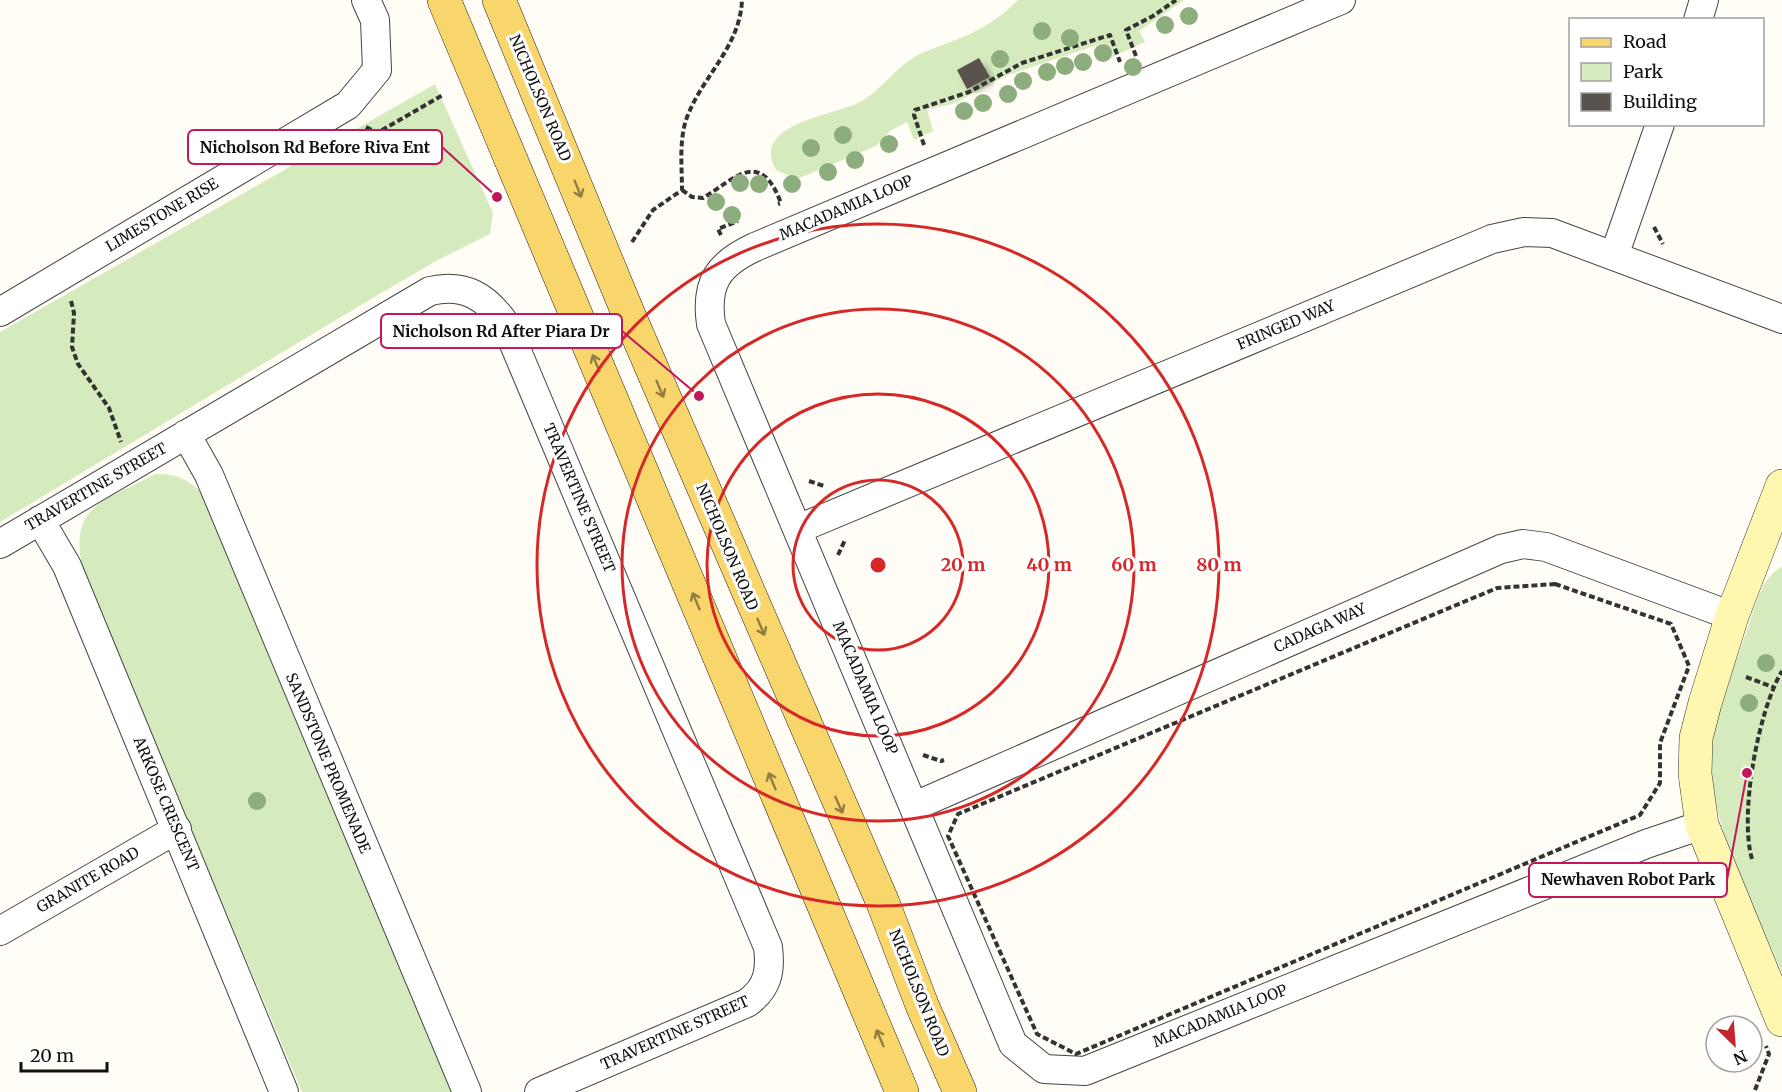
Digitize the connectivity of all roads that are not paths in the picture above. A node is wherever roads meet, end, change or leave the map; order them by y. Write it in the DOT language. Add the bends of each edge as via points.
graph roads {
  1 [pos="366,0"];
  2 [pos="444,0"];
  3 [pos="498,0"];
  4 [pos="1341,0"];
  5 [pos="1704,0"];
  6 [pos="1699,18"];
  7 [pos="1659,126"];
  8 [pos="1614,256"];
  9 [pos="0,312"];
  10 [pos="1782,319"];
  11 [pos="186,434"];
  12 [pos="1782,486"];
  13 [pos="40,520"];
  14 [pos="798,529"];
  15 [pos="1775,529"];
  16 [pos="0,544"];
  17 [pos="1732,616"];
  18 [pos="915,806"];
  19 [pos="1702,825"];
  20 [pos="177,829"];
  21 [pos="0,931"];
  22 [pos="1773,1032"];
  23 [pos="284,1092"];
  24 [pos="467,1092"];
  25 [pos="539,1092"];
  26 [pos="902,1092"];
  27 [pos="960,1092"];
  1 -- 9 [label="street, LIMESTONE RISE" via="375,20 377,70 350,102"];
  26 -- 2 [label="main road, one-way"];
  3 -- 27 [label="main road, NICHOLSON ROAD, one-way"];
  4 -- 14 [label="street, MACADAMIA LOOP" via="733,257 720,270 710,290 711,324"];
  5 -- 6 [label="street"];
  7 -- 8 [label="street"];
  8 -- 10 [label="street, FRINGED WAY"];
  8 -- 14 [label="street, FRINGED WAY" via="1552,233 1524,232 1492,239"];
  11 -- 13 [label="street, TRAVERTINE STREET"];
  11 -- 24 [label="street, SANDSTONE PROMENADE" via="209,475"];
  11 -- 25 [label="street, TRAVERTINE STREET" via="430,291 454,287 474,292 506,325 768,946 770,962 766,982 747,1003"];
  12 -- 15 [label="street"];
  13 -- 16 [label="street, TRAVERTINE STREET"];
  13 -- 20 [label="street, ARKOSE CRESCENT" via="67,566"];
  14 -- 18 [label="street, MACADAMIA LOOP"];
  15 -- 17 [label="street"];
  17 -- 18 [label="street, CADAGA WAY" via="1546,547 1523,544 1501,549"];
  17 -- 19 [label="street" via="1696,738 1695,774"];
  18 -- 19 [label="street, MACADAMIA LOOP" via="1013,1044 1044,1069 1085,1071 1646,844"];
  19 -- 22 [label="street"];
  20 -- 21 [label="street, GRANITE ROAD"];
  20 -- 23 [label="street, ARKOSE CRESCENT"];
}
